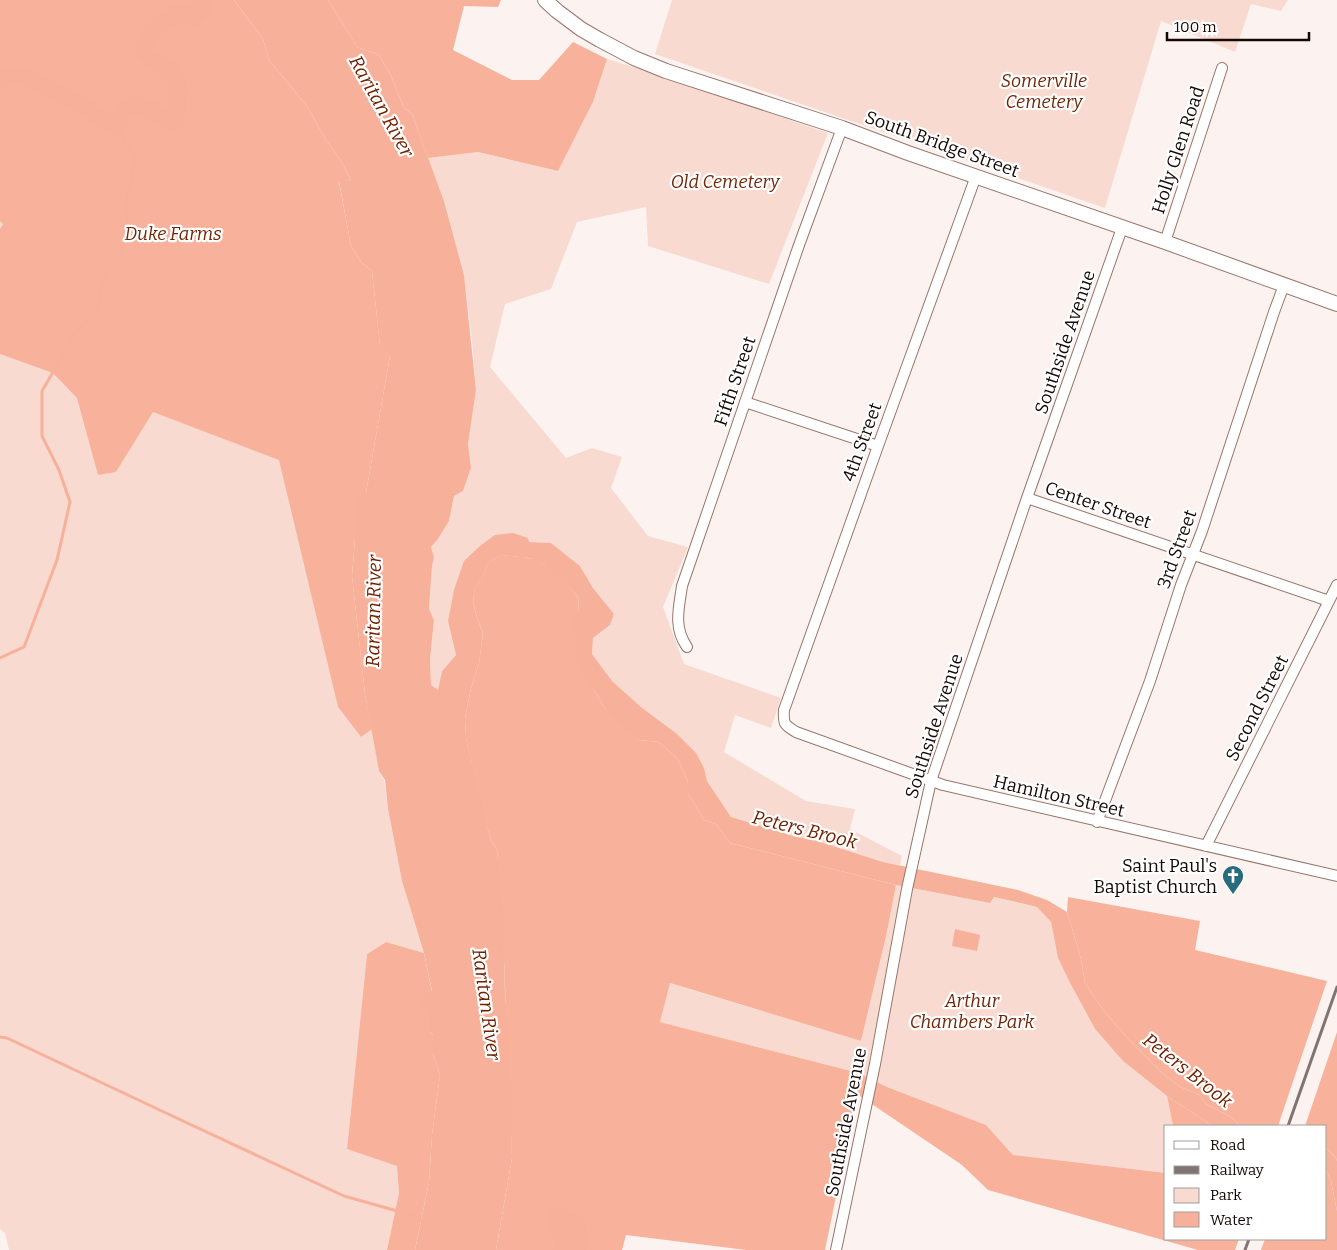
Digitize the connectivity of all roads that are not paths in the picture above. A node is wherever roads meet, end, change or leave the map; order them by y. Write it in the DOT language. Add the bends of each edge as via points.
graph roads {
  1 [pos="545,0"];
  2 [pos="1222,68"];
  3 [pos="842,128"];
  4 [pos="976,176"];
  5 [pos="1122,228"];
  6 [pos="1165,242"];
  7 [pos="1284,285"];
  8 [pos="1337,304"];
  9 [pos="745,402"];
  10 [pos="878,446"];
  11 [pos="1027,498"];
  12 [pos="1192,554"];
  13 [pos="1337,585"];
  14 [pos="1328,602"];
  15 [pos="687,647"];
  16 [pos="783,721"];
  17 [pos="931,781"];
  18 [pos="1097,822"];
  19 [pos="1206,846"];
  20 [pos="1337,876"];
  21 [pos="836,1250"];
  1 -- 3 [label="street, South Bridge Street" via="581,29 634,58"];
  2 -- 6 [label="street, Holly Glen Road"];
  3 -- 4 [label="street, South Bridge Street"];
  3 -- 9 [label="street, Fifth Street"];
  4 -- 5 [label="street, South Bridge Street"];
  4 -- 10 [label="street, 4th Street"];
  5 -- 6 [label="street, South Bridge Street"];
  5 -- 11 [label="street, Southside Avenue"];
  6 -- 7 [label="street, South Bridge Street"];
  7 -- 8 [label="street, South Bridge Street"];
  7 -- 12 [label="street, 3rd Street"];
  9 -- 10 [label="street"];
  9 -- 15 [label="street, Fifth Street" via="682,586 678,622"];
  10 -- 16 [label="street, 4th Street" via="784,710"];
  11 -- 12 [label="street, Center Street"];
  11 -- 17 [label="street, Southside Avenue"];
  12 -- 14 [label="street, Center Street"];
  12 -- 18 [label="street, 3rd Street" via="1150,681"];
  13 -- 14 [label="street, Second Street"];
  14 -- 19 [label="street, Second Street"];
  16 -- 17 [label="street, Hamilton Street" via="796,732"];
  17 -- 18 [label="street, Hamilton Street"];
  17 -- 21 [label="street, Southside Avenue"];
  18 -- 19 [label="street, Hamilton Street"];
  19 -- 20 [label="street, Hamilton Street"];
}
